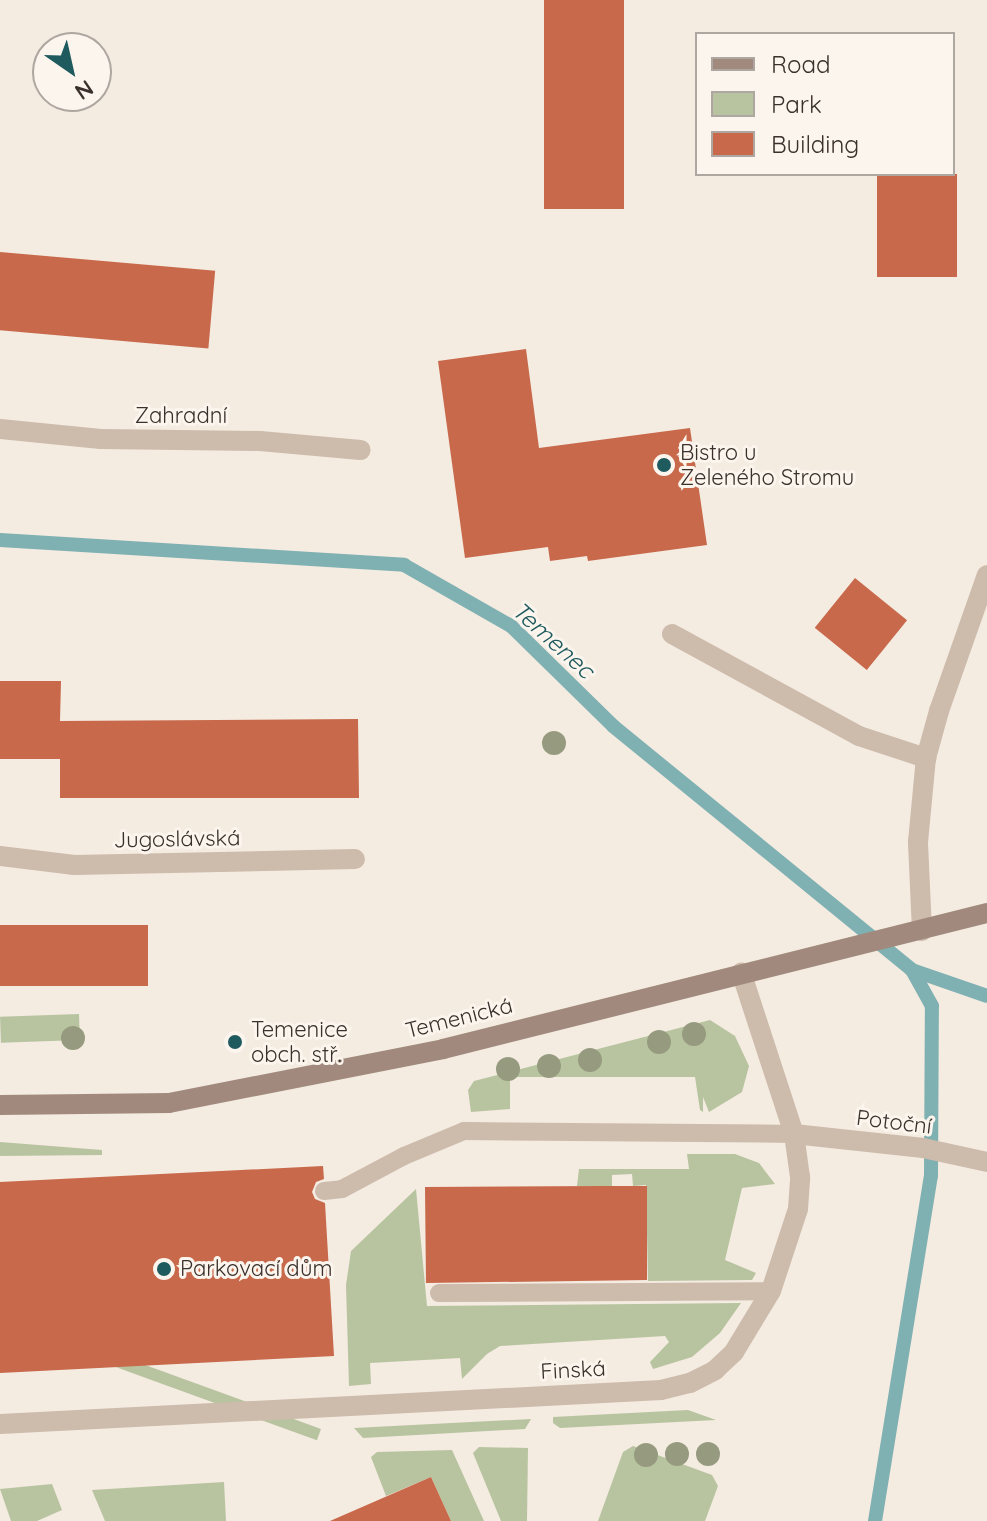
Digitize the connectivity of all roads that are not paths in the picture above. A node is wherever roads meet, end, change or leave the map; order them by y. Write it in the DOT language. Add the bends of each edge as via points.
graph roads {
  1 [pos="0,429"];
  2 [pos="361,450"];
  3 [pos="987,575"];
  4 [pos="672,634"];
  5 [pos="926,758"];
  6 [pos="0,856"];
  7 [pos="355,859"];
  8 [pos="987,913"];
  9 [pos="922,931"];
  10 [pos="741,972"];
  11 [pos="0,1105"];
  12 [pos="794,1134"];
  13 [pos="987,1162"];
  14 [pos="324,1191"];
  15 [pos="771,1291"];
  16 [pos="439,1293"];
  17 [pos="0,1424"];
  1 -- 2 [label="street, Zahradní" via="101,439 260,441"];
  3 -- 5 [label="street"];
  4 -- 5 [label="street" via="859,736"];
  5 -- 9 [label="street" via="918,842"];
  6 -- 7 [label="street, Jugoslávská" via="74,865"];
  8 -- 9 [label="street, Temenická"];
  9 -- 10 [label="street, Temenická"];
  10 -- 11 [label="street, Temenická" via="443,1049 169,1103"];
  10 -- 12 [label="street, Finská"];
  12 -- 13 [label="street, Potoční" via="923,1148"];
  12 -- 14 [label="lane" via="464,1131 342,1189"];
  12 -- 15 [label="street, Finská" via="798,1209"];
  15 -- 16 [label="lane"];
  15 -- 17 [label="street, Finská" via="734,1352 715,1370 661,1390"];
}
